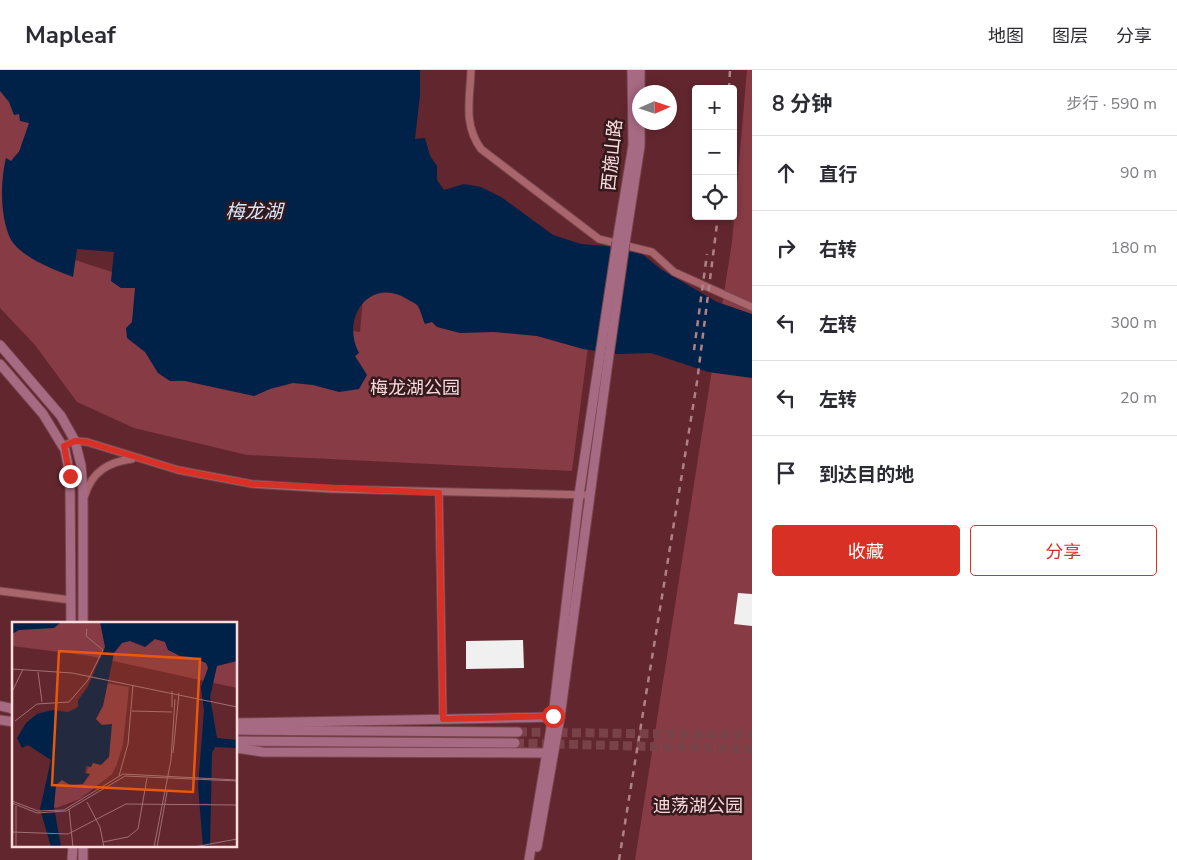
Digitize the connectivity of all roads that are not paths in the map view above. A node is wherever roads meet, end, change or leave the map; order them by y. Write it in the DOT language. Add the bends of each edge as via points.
graph roads {
  1 [pos="471,70"];
  2 [pos="632,70"];
  3 [pos="640,70"];
  4 [pos="640,85"];
  5 [pos="640,130"];
  6 [pos="621,242"];
  7 [pos="752,308"];
  8 [pos="0,345"];
  9 [pos="0,364"];
  10 [pos="75,441"];
  11 [pos="64,446"];
  12 [pos="135,458"];
  13 [pos="439,493"];
  14 [pos="584,495"];
  15 [pos="83,500"];
  16 [pos="0,591"];
  17 [pos="71,600"];
  18 [pos="71,622"];
  19 [pos="83,622"];
  20 [pos="557,716"];
  21 [pos="443,719"];
  22 [pos="238,723"];
  23 [pos="238,730"];
  24 [pos="518,732"];
  25 [pos="238,740"];
  26 [pos="515,743"];
  27 [pos="238,748"];
  28 [pos="550,753"];
  29 [pos="529,860"];
  30 [pos="535,860"];
  1 -- 7 [label="street" via="469,124 481,150 599,239 652,252 674,272"];
  2 -- 6 [label="main road, 西施山路" via="633,145"];
  3 -- 4 [label="main road"];
  5 -- 6 [label="main road, 西施山路" via="640,146"];
  6 -- 14 [label="main road, bridge"];
  8 -- 10 [label="main road" via="61,416"];
  9 -- 11 [label="main road" via="43,414"];
  10 -- 11 [label="street"];
  10 -- 12 [label="street"];
  10 -- 15 [label="main road" via="81,465"];
  11 -- 17 [label="main road" via="70,476"];
  12 -- 13 [label="street" via="252,484"];
  12 -- 15 [label="street" via="108,465 97,473"];
  13 -- 14 [label="street"];
  13 -- 21 [label="street"];
  14 -- 20 [label="main road"];
  15 -- 19 [label="main road"];
  16 -- 17 [label="street"];
  17 -- 18 [label="main road"];
  20 -- 21 [label="main road"];
  20 -- 28 [label="main road"];
  21 -- 22 [label="main road"];
  23 -- 24 [label="main road"];
  25 -- 26 [label="main road"];
  27 -- 28 [label="main road" via="263,752"];
  28 -- 29 [label="main road"];
  28 -- 30 [label="main road"];
}
